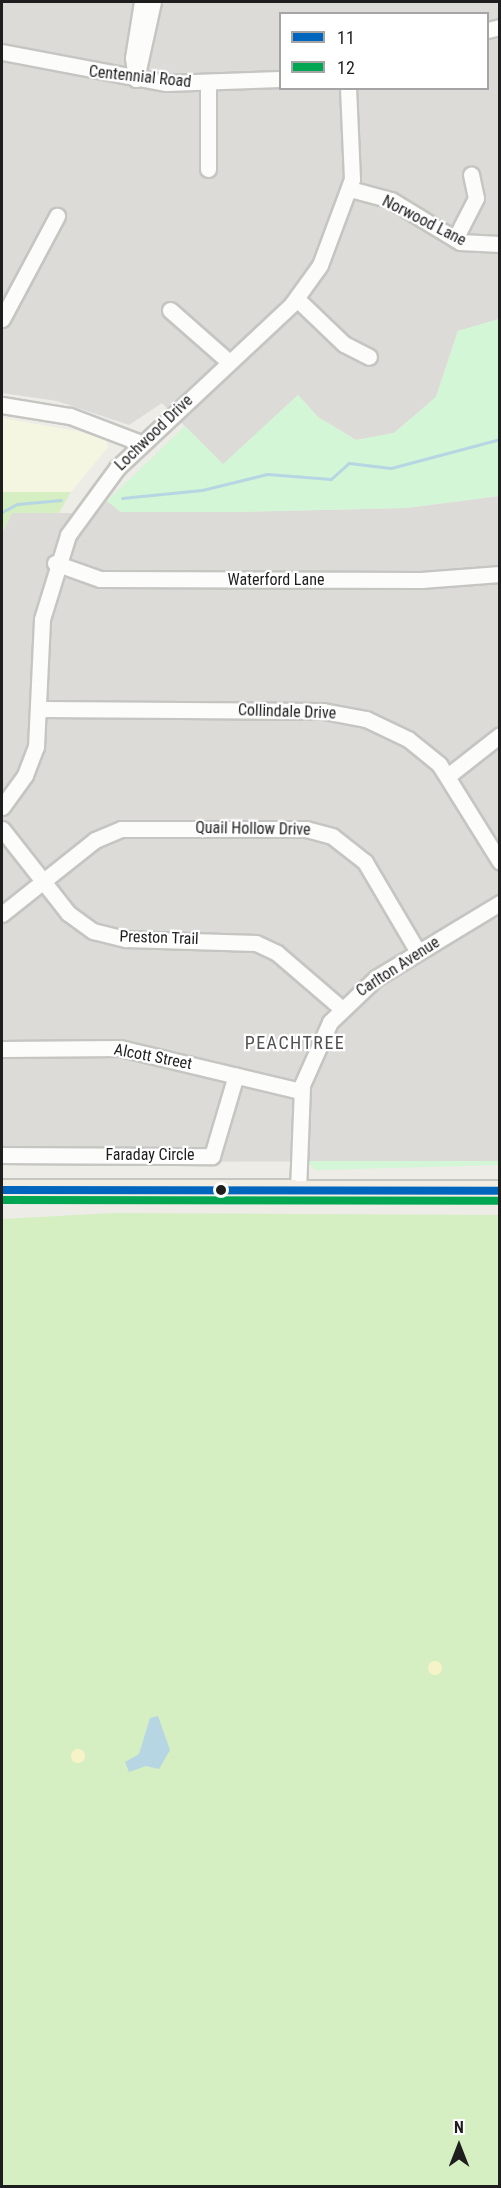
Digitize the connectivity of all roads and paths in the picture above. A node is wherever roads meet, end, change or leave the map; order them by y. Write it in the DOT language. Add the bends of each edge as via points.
graph roads {
  1 [pos="142,2"];
  2 [pos="153,2"];
  3 [pos="2,52"];
  4 [pos="136,79"];
  5 [pos="279,79"];
  6 [pos="208,84"];
  7 [pos="348,90"];
  8 [pos="208,169"];
  9 [pos="471,175"];
  10 [pos="350,189"];
  11 [pos="57,216"];
  12 [pos="455,239"];
  13 [pos="500,244"];
  14 [pos="297,299"];
  15 [pos="170,310"];
  16 [pos="2,319"];
  17 [pos="369,357"];
  18 [pos="229,362"];
  19 [pos="2,405"];
  20 [pos="141,443"];
  21 [pos="55,563"];
  22 [pos="500,574"];
  23 [pos="41,709"];
  24 [pos="500,735"];
  25 [pos="449,775"];
  26 [pos="2,807"];
  27 [pos="2,829"];
  28 [pos="500,862"];
  29 [pos="43,881"];
  30 [pos="500,903"];
  31 [pos="2,914"];
  32 [pos="418,952"];
  33 [pos="341,1008"];
  34 [pos="2,1049"];
  35 [pos="236,1075"];
  36 [pos="301,1091"];
  37 [pos="2,1155"];
  38 [pos="2,1190"];
  39 [pos="298,1191"];
  40 [pos="500,1191"];
  1 -- 4 [label="street" via="133,58"];
  2 -- 4 [label="street"];
  3 -- 4 [label="street, Centennial Road"];
  4 -- 6 [label="street, Centennial Road"];
  5 -- 6 [label="street, Centennial Road"];
  6 -- 8 [label="street"];
  7 -- 10 [label="street, Lochwood Drive" via="354,133"];
  9 -- 12 [label="street" via="476,198"];
  10 -- 12 [label="street, Norwood Lane" via="391,200"];
  10 -- 14 [label="street, Lochwood Drive" via="331,242"];
  11 -- 16 [label="street"];
  12 -- 13 [label="street, Norwood Lane" via="474,246"];
  14 -- 17 [label="street" via="344,344"];
  14 -- 18 [label="street, Lochwood Drive"];
  15 -- 18 [label="street"];
  18 -- 20 [label="street, Lochwood Drive"];
  19 -- 20 [label="street" via="70,416"];
  20 -- 21 [label="street, Lochwood Drive" via="81,512"];
  21 -- 22 [label="street, Waterford Lane" via="100,579 421,580"];
  21 -- 23 [label="street, Lochwood Drive" via="40,636"];
  23 -- 25 [label="street, Collindale Drive" via="345,714 408,739"];
  23 -- 26 [label="street, Lochwood Drive" via="32,760"];
  24 -- 25 [label="street"];
  25 -- 28 [label="street, Collindale Drive"];
  27 -- 29 [label="street, Preston Trail"];
  29 -- 31 [label="street, Quail Hollow Drive"];
  29 -- 32 [label="street, Quail Hollow Drive" via="95,840 121,829 318,831 345,843 365,862"];
  29 -- 33 [label="street, Preston Trail" via="68,913 105,936 241,940 266,947"];
  30 -- 32 [label="street, Carlton Avenue"];
  32 -- 33 [label="street, Carlton Avenue" via="376,978"];
  33 -- 36 [label="street, Carlton Avenue" via="317,1043"];
  34 -- 35 [label="street, Alcott Street" via="120,1048"];
  35 -- 36 [label="street, Alcott Street"];
  35 -- 37 [label="street, Faraday Circle" via="212,1156"];
  36 -- 39 [label="street, Carlton Avenue"];
  38 -- 39 [label="main road"];
  39 -- 40 [label="main road"];
}
